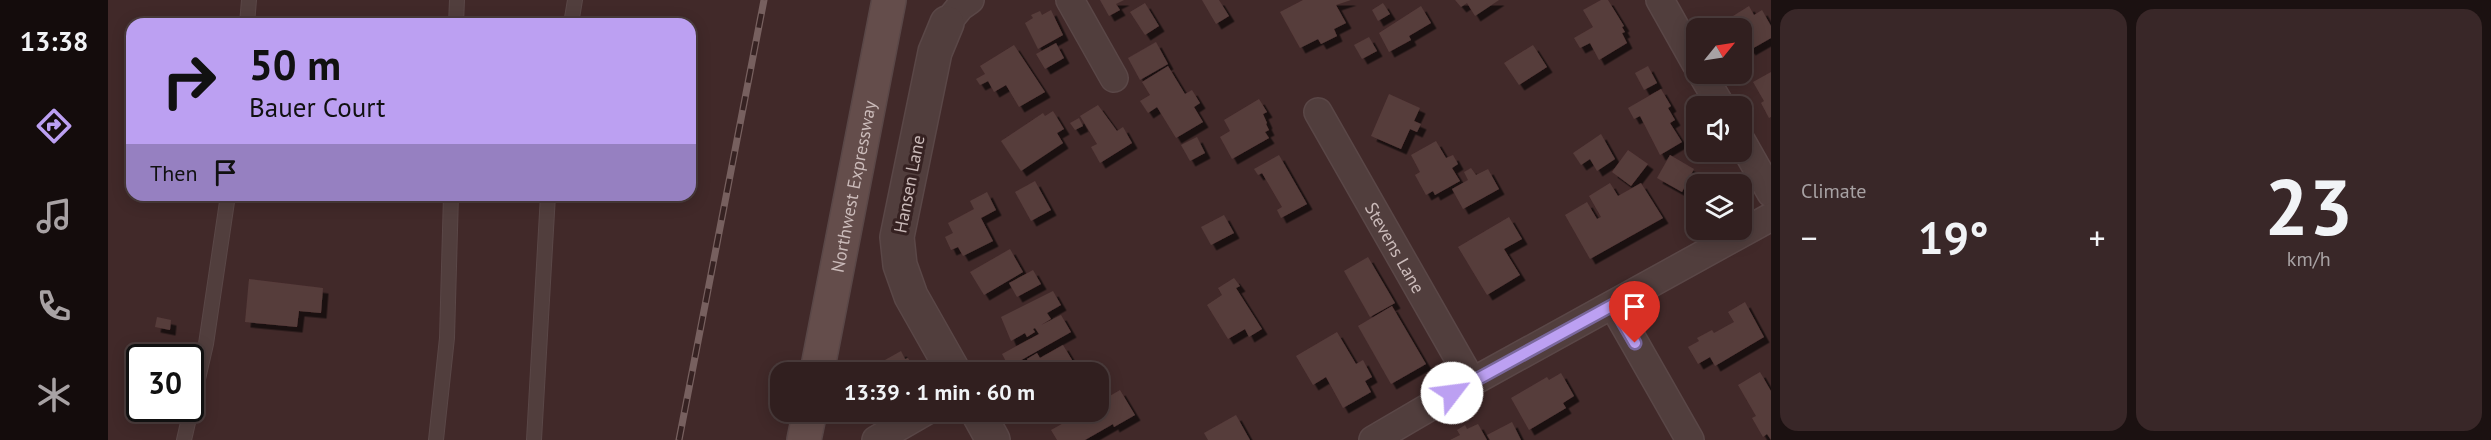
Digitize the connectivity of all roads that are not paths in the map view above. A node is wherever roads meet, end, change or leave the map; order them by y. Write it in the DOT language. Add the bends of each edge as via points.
graph roads {
  1 [pos="249,0"];
  2 [pos="457,0"];
  3 [pos="575,0"];
  4 [pos="889,0"];
  5 [pos="969,0"];
  6 [pos="1070,0"];
  7 [pos="1660,0"];
  8 [pos="248,18"];
  9 [pos="456,18"];
  10 [pos="572,18"];
  11 [pos="947,23"];
  12 [pos="1686,46"];
  13 [pos="1114,78"];
  14 [pos="1318,112"];
  15 [pos="1752,160"];
  16 [pos="1771,193"];
  17 [pos="227,201"];
  18 [pos="451,201"];
  19 [pos="548,201"];
  20 [pos="1771,217"];
  21 [pos="1613,305"];
  22 [pos="819,362"];
  23 [pos="948,362"];
  24 [pos="1472,382"];
  25 [pos="808,422"];
  26 [pos="907,422"];
  27 [pos="983,422"];
  28 [pos="184,440"];
  29 [pos="436,440"];
  30 [pos="534,440"];
  31 [pos="804,440"];
  32 [pos="876,440"];
  33 [pos="993,440"];
  34 [pos="1373,440"];
  35 [pos="1689,440"];
  1 -- 8 [label="lane"];
  2 -- 9 [label="lane"];
  3 -- 10 [label="lane"];
  4 -- 22 [label="main road, Northwest Expressway"];
  5 -- 11 [label="street"];
  6 -- 13 [label="street"];
  7 -- 12 [label="street"];
  11 -- 23 [label="street, Hansen Lane" via="935,52 897,237 900,265 911,296"];
  14 -- 24 [label="street, Stevens Lane"];
  15 -- 16 [label="street"];
  17 -- 28 [label="lane" via="206,345"];
  18 -- 29 [label="lane" via="447,338"];
  19 -- 30 [label="lane"];
  20 -- 21 [label="street"];
  21 -- 24 [label="street"];
  21 -- 35 [label="street"];
  24 -- 34 [label="street"];
  25 -- 31 [label="main road"];
  26 -- 32 [label="street"];
  27 -- 33 [label="street"];
}
